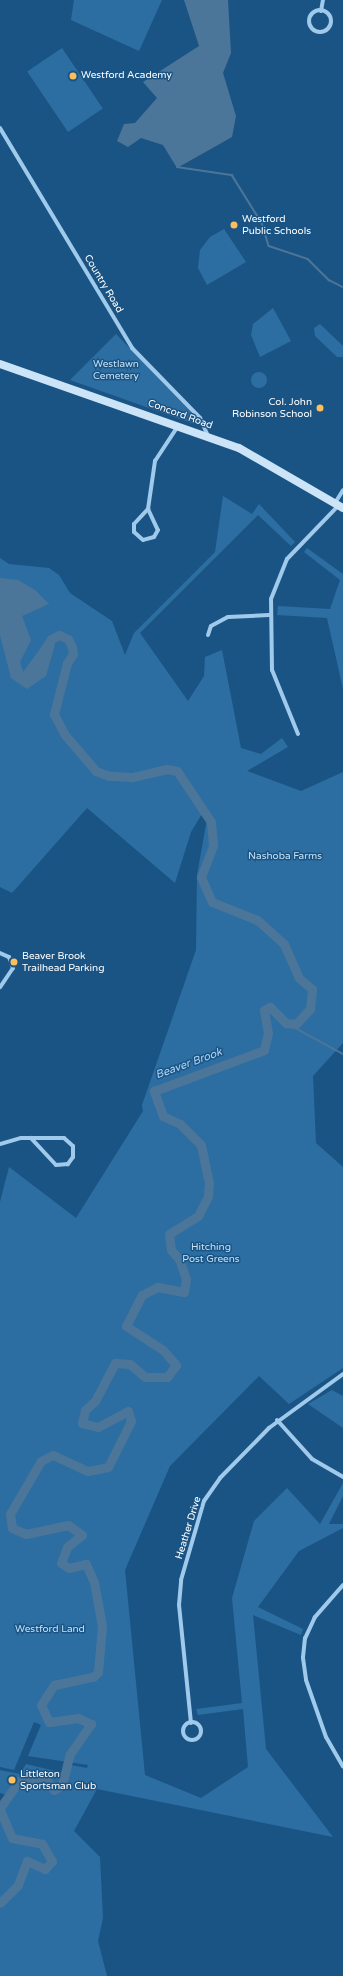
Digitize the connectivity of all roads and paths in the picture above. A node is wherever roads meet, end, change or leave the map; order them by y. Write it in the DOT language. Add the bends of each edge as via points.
graph roads {
  1 [pos="323,0"];
  2 [pos="321,10"];
  3 [pos="0,128"];
  4 [pos="0,364"];
  5 [pos="179,424"];
  6 [pos="208,436"];
  7 [pos="343,490"];
  8 [pos="339,506"];
  9 [pos="148,509"];
  10 [pos="269,614"];
  11 [pos="208,635"];
  12 [pos="298,734"];
  13 [pos="0,953"];
  14 [pos="0,987"];
  15 [pos="31,1138"];
  16 [pos="0,1144"];
  17 [pos="343,1374"];
  18 [pos="278,1420"];
  19 [pos="343,1477"];
  20 [pos="343,1585"];
  21 [pos="191,1723"];
  22 [pos="343,1766"];
  1 -- 2 [label="street"];
  2 -- 2 [label="street" via="329,15 330,24 326,30 317,32 311,28 309,20"];
  3 -- 6 [label="street, Country Road" via="132,348 200,418"];
  4 -- 5 [label="main road, Concord Road"];
  5 -- 6 [label="main road, Concord Road"];
  5 -- 9 [label="street" via="155,461"];
  6 -- 8 [label="main road, Concord Road" via="239,448"];
  7 -- 8 [label="street"];
  8 -- 10 [label="street" via="282,566 274,584"];
  9 -- 9 [label="street" via="158,530 154,537 143,540 136,536 134,524"];
  10 -- 11 [label="street" via="228,617 211,626"];
  10 -- 12 [label="street" via="272,670"];
  13 -- 14 [label="street" via="8,957 13,968"];
  15 -- 15 [label="street" via="56,1165 68,1164 73,1157 74,1148 67,1139"];
  15 -- 16 [label="street" via="17,1138"];
  17 -- 18 [label="street, Heather Drive"];
  18 -- 19 [label="street" via="312,1459"];
  18 -- 21 [label="street, Heather Drive" via="213,1485 201,1510 181,1580 179,1605"];
  20 -- 22 [label="street" via="315,1617 305,1638 303,1658 306,1680 326,1736"];
  21 -- 21 [label="street, Heather Drive" via="201,1731 193,1740 183,1732"];
}
